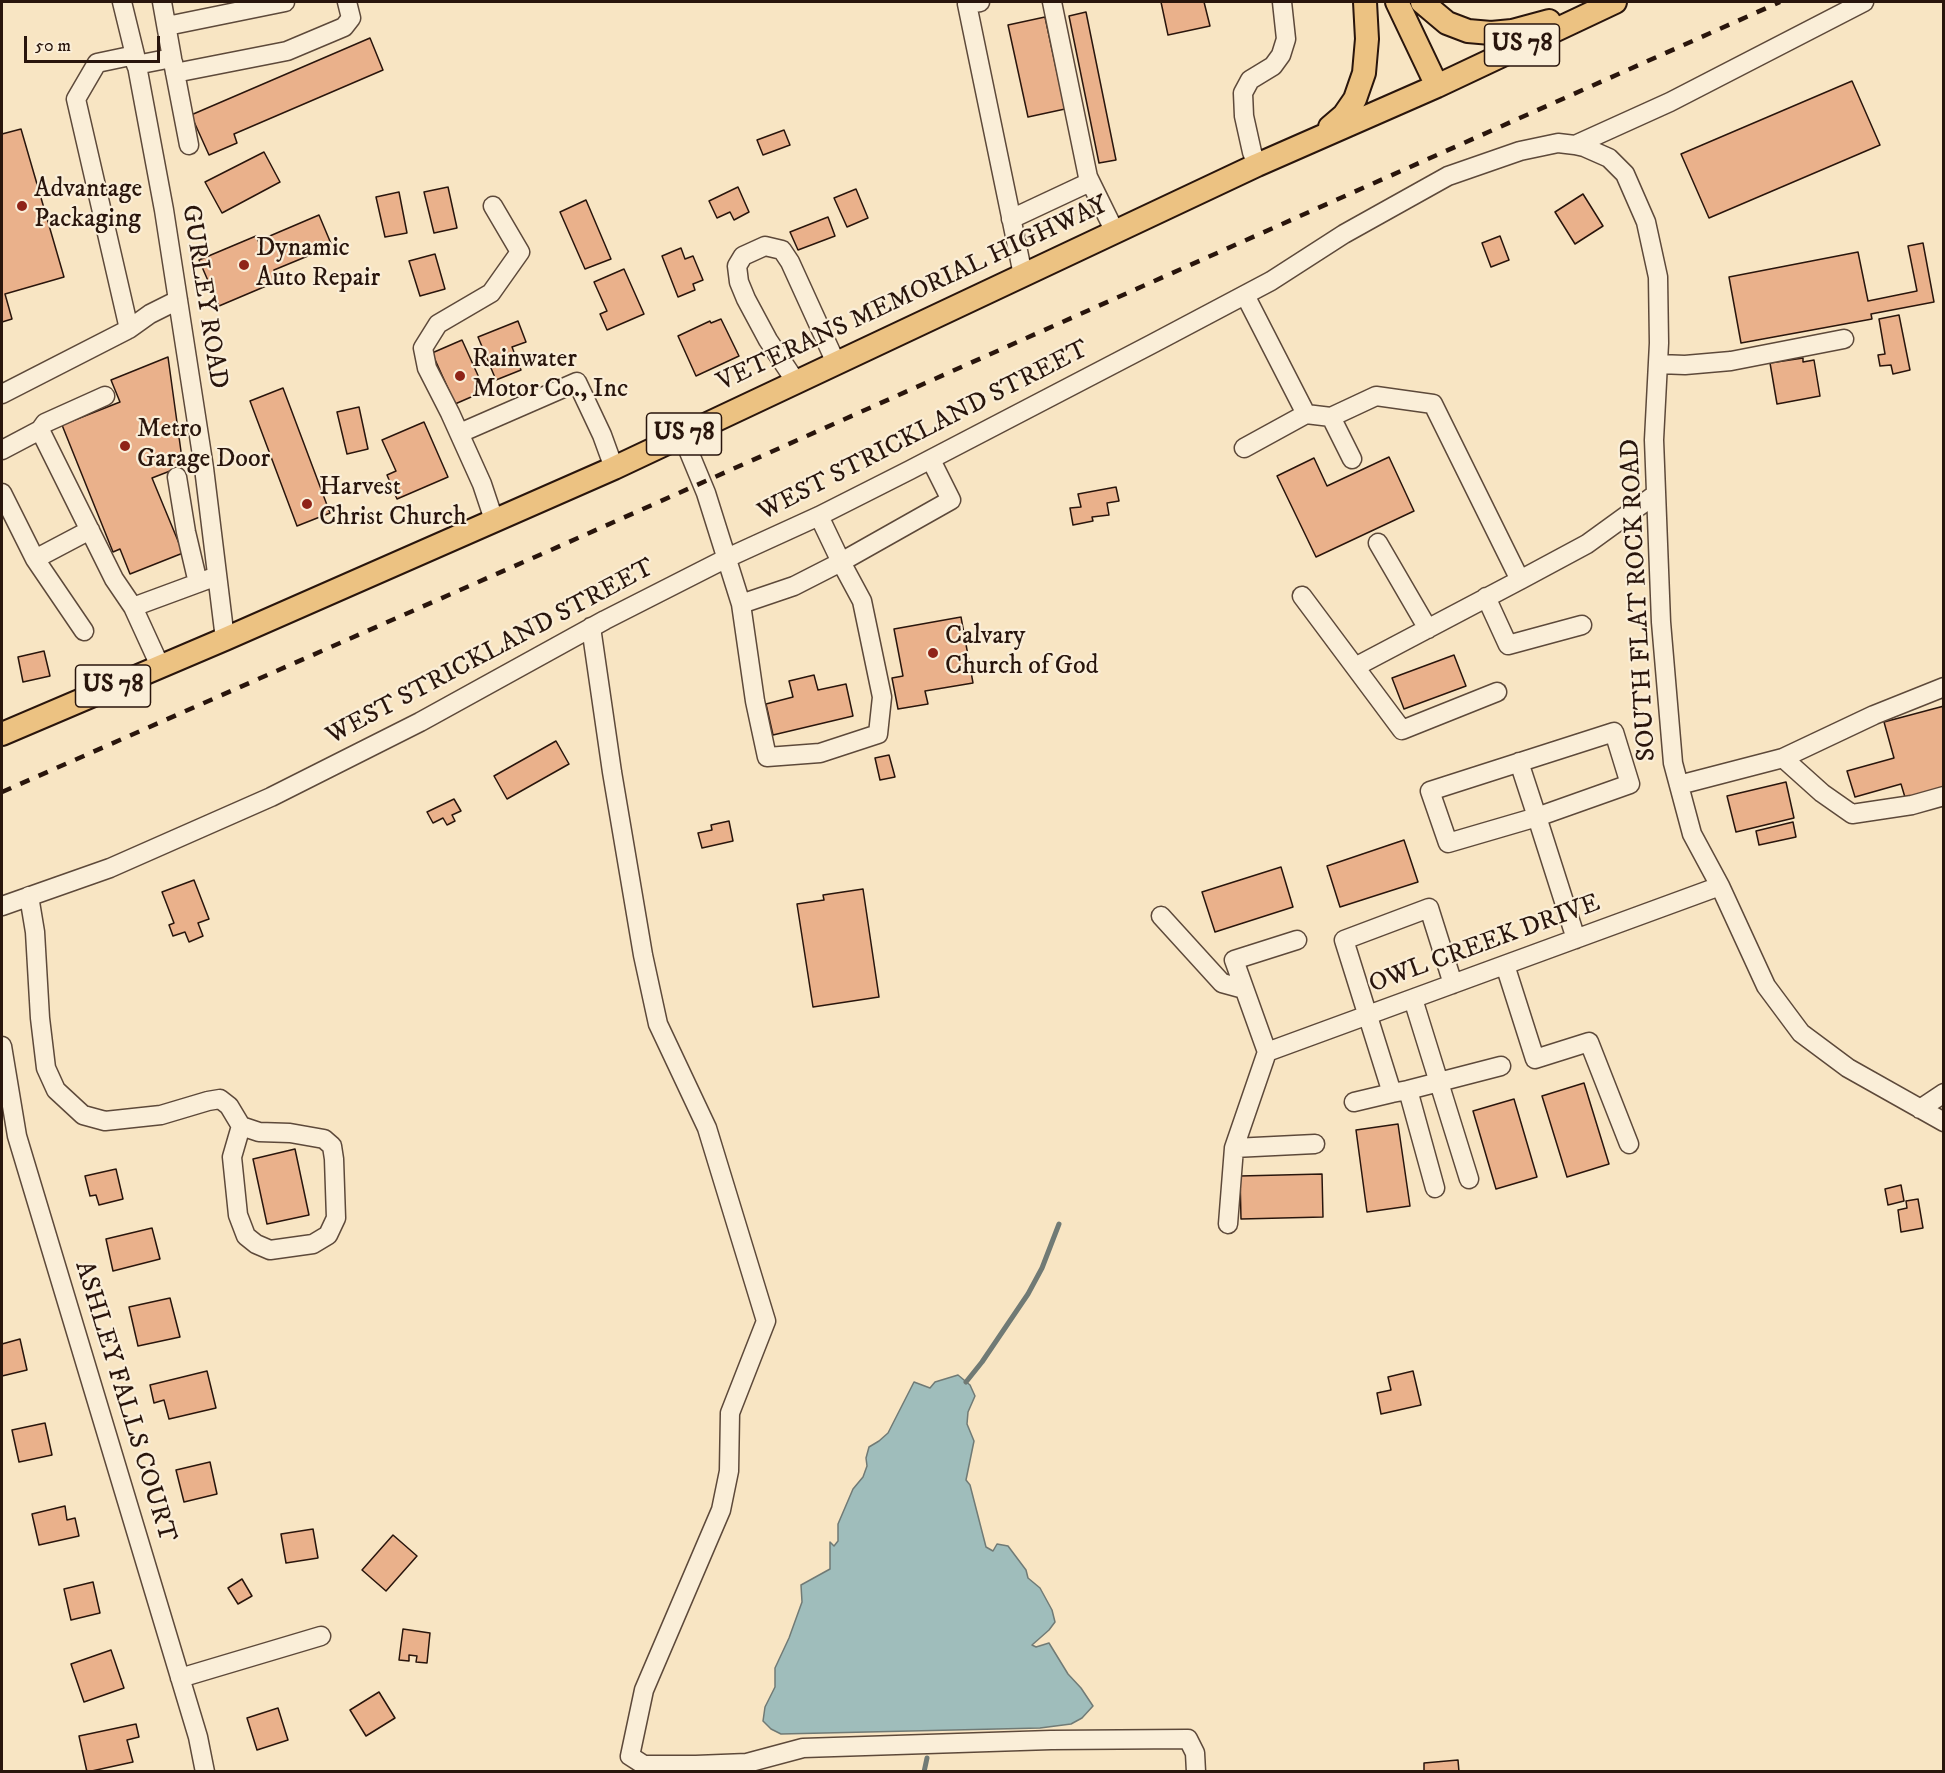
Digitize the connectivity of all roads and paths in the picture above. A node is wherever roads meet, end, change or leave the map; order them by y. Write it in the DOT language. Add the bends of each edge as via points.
graph roads {
  1 [pos="122,2"];
  2 [pos="162,2"];
  3 [pos="285,2"];
  4 [pos="347,2"];
  5 [pos="980,2"];
  6 [pos="1052,2"];
  7 [pos="1282,2"];
  8 [pos="1365,2"];
  9 [pos="1397,2"];
  10 [pos="1422,2"];
  11 [pos="1864,2"];
  12 [pos="1611,3"];
  13 [pos="167,26"];
  14 [pos="136,60"];
  15 [pos="174,65"];
  16 [pos="1437,86"];
  17 [pos="1317,138"];
  18 [pos="189,145"];
  19 [pos="1575,145"];
  20 [pos="1257,165"];
  21 [pos="1090,182"];
  22 [pos="493,206"];
  23 [pos="1011,219"];
  24 [pos="1115,232"];
  25 [pos="1023,275"];
  26 [pos="1245,295"];
  27 [pos="178,300"];
  28 [pos="129,330"];
  29 [pos="1844,339"];
  30 [pos="836,363"];
  31 [pos="1658,364"];
  32 [pos="796,382"];
  33 [pos="2,394"];
  34 [pos="105,396"];
  35 [pos="1306,414"];
  36 [pos="1331,417"];
  37 [pos="40,430"];
  38 [pos="460,433"];
  39 [pos="682,435"];
  40 [pos="1244,448"];
  41 [pos="2,450"];
  42 [pos="1352,459"];
  43 [pos="931,460"];
  44 [pos="614,468"];
  45 [pos="177,477"];
  46 [pos="2,493"];
  47 [pos="1656,494"];
  48 [pos="819,516"];
  49 [pos="494,520"];
  50 [pos="90,530"];
  51 [pos="1378,543"];
  52 [pos="727,558"];
  53 [pos="35,559"];
  54 [pos="841,562"];
  55 [pos="217,576"];
  56 [pos="1520,580"];
  57 [pos="198,583"];
  58 [pos="1302,596"];
  59 [pos="1486,597"];
  60 [pos="741,604"];
  61 [pos="133,607"];
  62 [pos="1582,626"];
  63 [pos="591,627"];
  64 [pos="1428,629"];
  65 [pos="84,631"];
  66 [pos="225,639"];
  67 [pos="160,666"];
  68 [pos="1355,667"];
  69 [pos="1944,687"];
  70 [pos="1497,692"];
  71 [pos="2,734"];
  72 [pos="1783,758"];
  73 [pos="1519,762"];
  74 [pos="1679,785"];
  75 [pos="1944,796"];
  76 [pos="1537,817"];
  77 [pos="1720,886"];
  78 [pos="29,896"];
  79 [pos="2,906"];
  80 [pos="1161,916"];
  81 [pos="1576,939"];
  82 [pos="1297,940"];
  83 [pos="1505,965"];
  84 [pos="1453,984"];
  85 [pos="1245,988"];
  86 [pos="1413,999"];
  87 [pos="1369,1015"];
  88 [pos="2,1046"];
  89 [pos="1267,1052"];
  90 [pos="1501,1066"];
  91 [pos="1438,1083"];
  92 [pos="1400,1091"];
  93 [pos="1944,1093"];
  94 [pos="1354,1102"];
  95 [pos="1920,1109"];
  96 [pos="1944,1122"];
  97 [pos="241,1126"];
  98 [pos="1315,1144"];
  99 [pos="1629,1144"];
  100 [pos="1234,1148"];
  101 [pos="1468,1179"];
  102 [pos="1435,1188"];
  103 [pos="1228,1224"];
  104 [pos="321,1636"];
  105 [pos="180,1678"];
  106 [pos="205,1772"];
  107 [pos="1196,1772"];
  1 -- 14 [label="street, GURLEY ROAD"];
  2 -- 13 [label="street"];
  3 -- 13 [label="street"];
  4 -- 15 [label="street" via="351,18 344,27 287,51"];
  5 -- 23 [label="street" via="967,4"];
  6 -- 21 [label="street"];
  7 -- 20 [label="street" via="1286,39 1281,55 1273,66 1250,80 1243,93 1244,116"];
  8 -- 17 [label="main road" via="1364,73 1355,99 1344,115"];
  9 -- 16 [label="main road"];
  10 -- 12 [label="main road" via="1448,23 1468,31 1491,33 1512,31"];
  11 -- 19 [label="street, WEST STRICKLAND STREET" via="1670,102"];
  12 -- 16 [label="main road, VETERANS MEMORIAL HIGHWAY / US 78"];
  13 -- 15 [label="street"];
  14 -- 15 [label="street"];
  14 -- 27 [label="street, GURLEY ROAD"];
  14 -- 28 [label="street" via="97,63 76,99"];
  15 -- 18 [label="street"];
  16 -- 17 [label="main road, VETERANS MEMORIAL HIGHWAY / US 78"];
  17 -- 20 [label="main road, VETERANS MEMORIAL HIGHWAY / US 78"];
  19 -- 26 [label="street, WEST STRICKLAND STREET" via="1558,143 1520,151 1448,176"];
  19 -- 31 [label="street, SOUTH FLAT ROCK ROAD" via="1609,158 1625,174 1646,222 1658,277"];
  20 -- 24 [label="main road, VETERANS MEMORIAL HIGHWAY / US 78"];
  21 -- 23 [label="street"];
  21 -- 24 [label="street"];
  22 -- 38 [label="street" via="520,252 491,293 438,324 423,348 427,368"];
  23 -- 25 [label="street"];
  24 -- 25 [label="main road, VETERANS MEMORIAL HIGHWAY / US 78"];
  25 -- 30 [label="main road, VETERANS MEMORIAL HIGHWAY / US 78"];
  26 -- 35 [label="street"];
  26 -- 43 [label="street, WEST STRICKLAND STREET"];
  27 -- 28 [label="street"];
  27 -- 55 [label="street, GURLEY ROAD"];
  28 -- 33 [label="street"];
  29 -- 31 [label="street" via="1731,361"];
  30 -- 32 [label="main road, VETERANS MEMORIAL HIGHWAY / US 78"];
  30 -- 32 [label="street" via="782,250 765,246 743,255 737,266 746,299"];
  31 -- 47 [label="street, SOUTH FLAT ROCK ROAD"];
  32 -- 39 [label="main road, VETERANS MEMORIAL HIGHWAY / US 78"];
  34 -- 37 [label="street" via="45,423"];
  35 -- 36 [label="street"];
  35 -- 40 [label="street"];
  36 -- 42 [label="street"];
  36 -- 56 [label="street" via="1376,396 1433,404"];
  37 -- 41 [label="street"];
  37 -- 50 [label="street"];
  38 -- 44 [label="street" via="577,382"];
  38 -- 49 [label="street"];
  39 -- 44 [label="main road, VETERANS MEMORIAL HIGHWAY / US 78"];
  39 -- 52 [label="street"];
  43 -- 48 [label="street, WEST STRICKLAND STREET"];
  43 -- 54 [label="street" via="951,500"];
  44 -- 49 [label="main road, VETERANS MEMORIAL HIGHWAY / US 78"];
  45 -- 57 [label="street"];
  46 -- 53 [label="street"];
  47 -- 56 [label="street" via="1587,544"];
  47 -- 74 [label="street, SOUTH FLAT ROCK ROAD" via="1662,634 1673,763"];
  48 -- 52 [label="street, WEST STRICKLAND STREET"];
  48 -- 54 [label="street"];
  49 -- 66 [label="main road, VETERANS MEMORIAL HIGHWAY / US 78"];
  50 -- 53 [label="street"];
  50 -- 61 [label="street"];
  51 -- 64 [label="street"];
  52 -- 60 [label="street"];
  52 -- 63 [label="street, WEST STRICKLAND STREET"];
  53 -- 65 [label="street"];
  54 -- 60 [label="street" via="794,586"];
  54 -- 60 [label="street" via="862,601 882,697 878,734 820,753 767,757"];
  55 -- 57 [label="street"];
  55 -- 66 [label="street, GURLEY ROAD"];
  56 -- 59 [label="street"];
  57 -- 61 [label="street"];
  58 -- 68 [label="street"];
  59 -- 62 [label="street" via="1508,645"];
  59 -- 64 [label="street"];
  61 -- 67 [label="street"];
  63 -- 78 [label="street, WEST STRICKLAND STREET" via="420,722 271,797 110,868"];
  63 -- 107 [label="street" via="612,772 658,1023 707,1128 766,1321 730,1413 729,1471 721,1510 644,1690 630,1756 645,1765 696,1766 747,1763 803,1748 1188,1739 1196,1753"];
  64 -- 68 [label="street"];
  66 -- 67 [label="main road, VETERANS MEMORIAL HIGHWAY / US 78"];
  67 -- 71 [label="main road, VETERANS MEMORIAL HIGHWAY / US 78"];
  68 -- 70 [label="street" via="1402,730"];
  69 -- 72 [label="street"];
  72 -- 74 [label="street"];
  72 -- 75 [label="street" via="1852,814"];
  73 -- 76 [label="street"];
  73 -- 76 [label="street" via="1430,791 1448,843"];
  73 -- 76 [label="street" via="1614,732 1630,784"];
  74 -- 77 [label="street, SOUTH FLAT ROCK ROAD" via="1692,834"];
  76 -- 81 [label="street"];
  77 -- 81 [label="street, OWL CREEK DRIVE"];
  77 -- 95 [label="street, SOUTH FLAT ROCK ROAD" via="1766,986 1801,1033 1848,1068"];
  78 -- 79 [label="street, WEST STRICKLAND STREET"];
  78 -- 97 [label="street" via="46,1068 56,1090 83,1115 105,1121 161,1114 220,1100 229,1106"];
  80 -- 85 [label="street" via="1222,983"];
  81 -- 83 [label="street, OWL CREEK DRIVE"];
  82 -- 85 [label="street" via="1234,960"];
  83 -- 84 [label="street, OWL CREEK DRIVE"];
  83 -- 99 [label="street" via="1535,1059 1589,1042"];
  84 -- 86 [label="street, OWL CREEK DRIVE"];
  84 -- 87 [label="street" via="1429,908 1344,940"];
  85 -- 89 [label="street"];
  86 -- 87 [label="street, OWL CREEK DRIVE"];
  86 -- 91 [label="street"];
  87 -- 89 [label="street, OWL CREEK DRIVE"];
  87 -- 92 [label="street"];
  88 -- 105 [label="street, ASHLEY FALLS COURT" via="17,1136"];
  89 -- 100 [label="street"];
  90 -- 91 [label="street"];
  91 -- 92 [label="street"];
  91 -- 101 [label="street"];
  92 -- 94 [label="street"];
  92 -- 102 [label="street"];
  93 -- 95 [label="street"];
  95 -- 96 [label="street, SOUTH FLAT ROCK ROAD"];
  97 -- 97 [label="street" via="232,1157 238,1215 246,1236 270,1250 313,1244 328,1235 336,1218 332,1146 324,1139 259,1132"];
  98 -- 100 [label="street"];
  100 -- 103 [label="street"];
  104 -- 105 [label="street"];
  105 -- 106 [label="street, ASHLEY FALLS COURT"];
}
